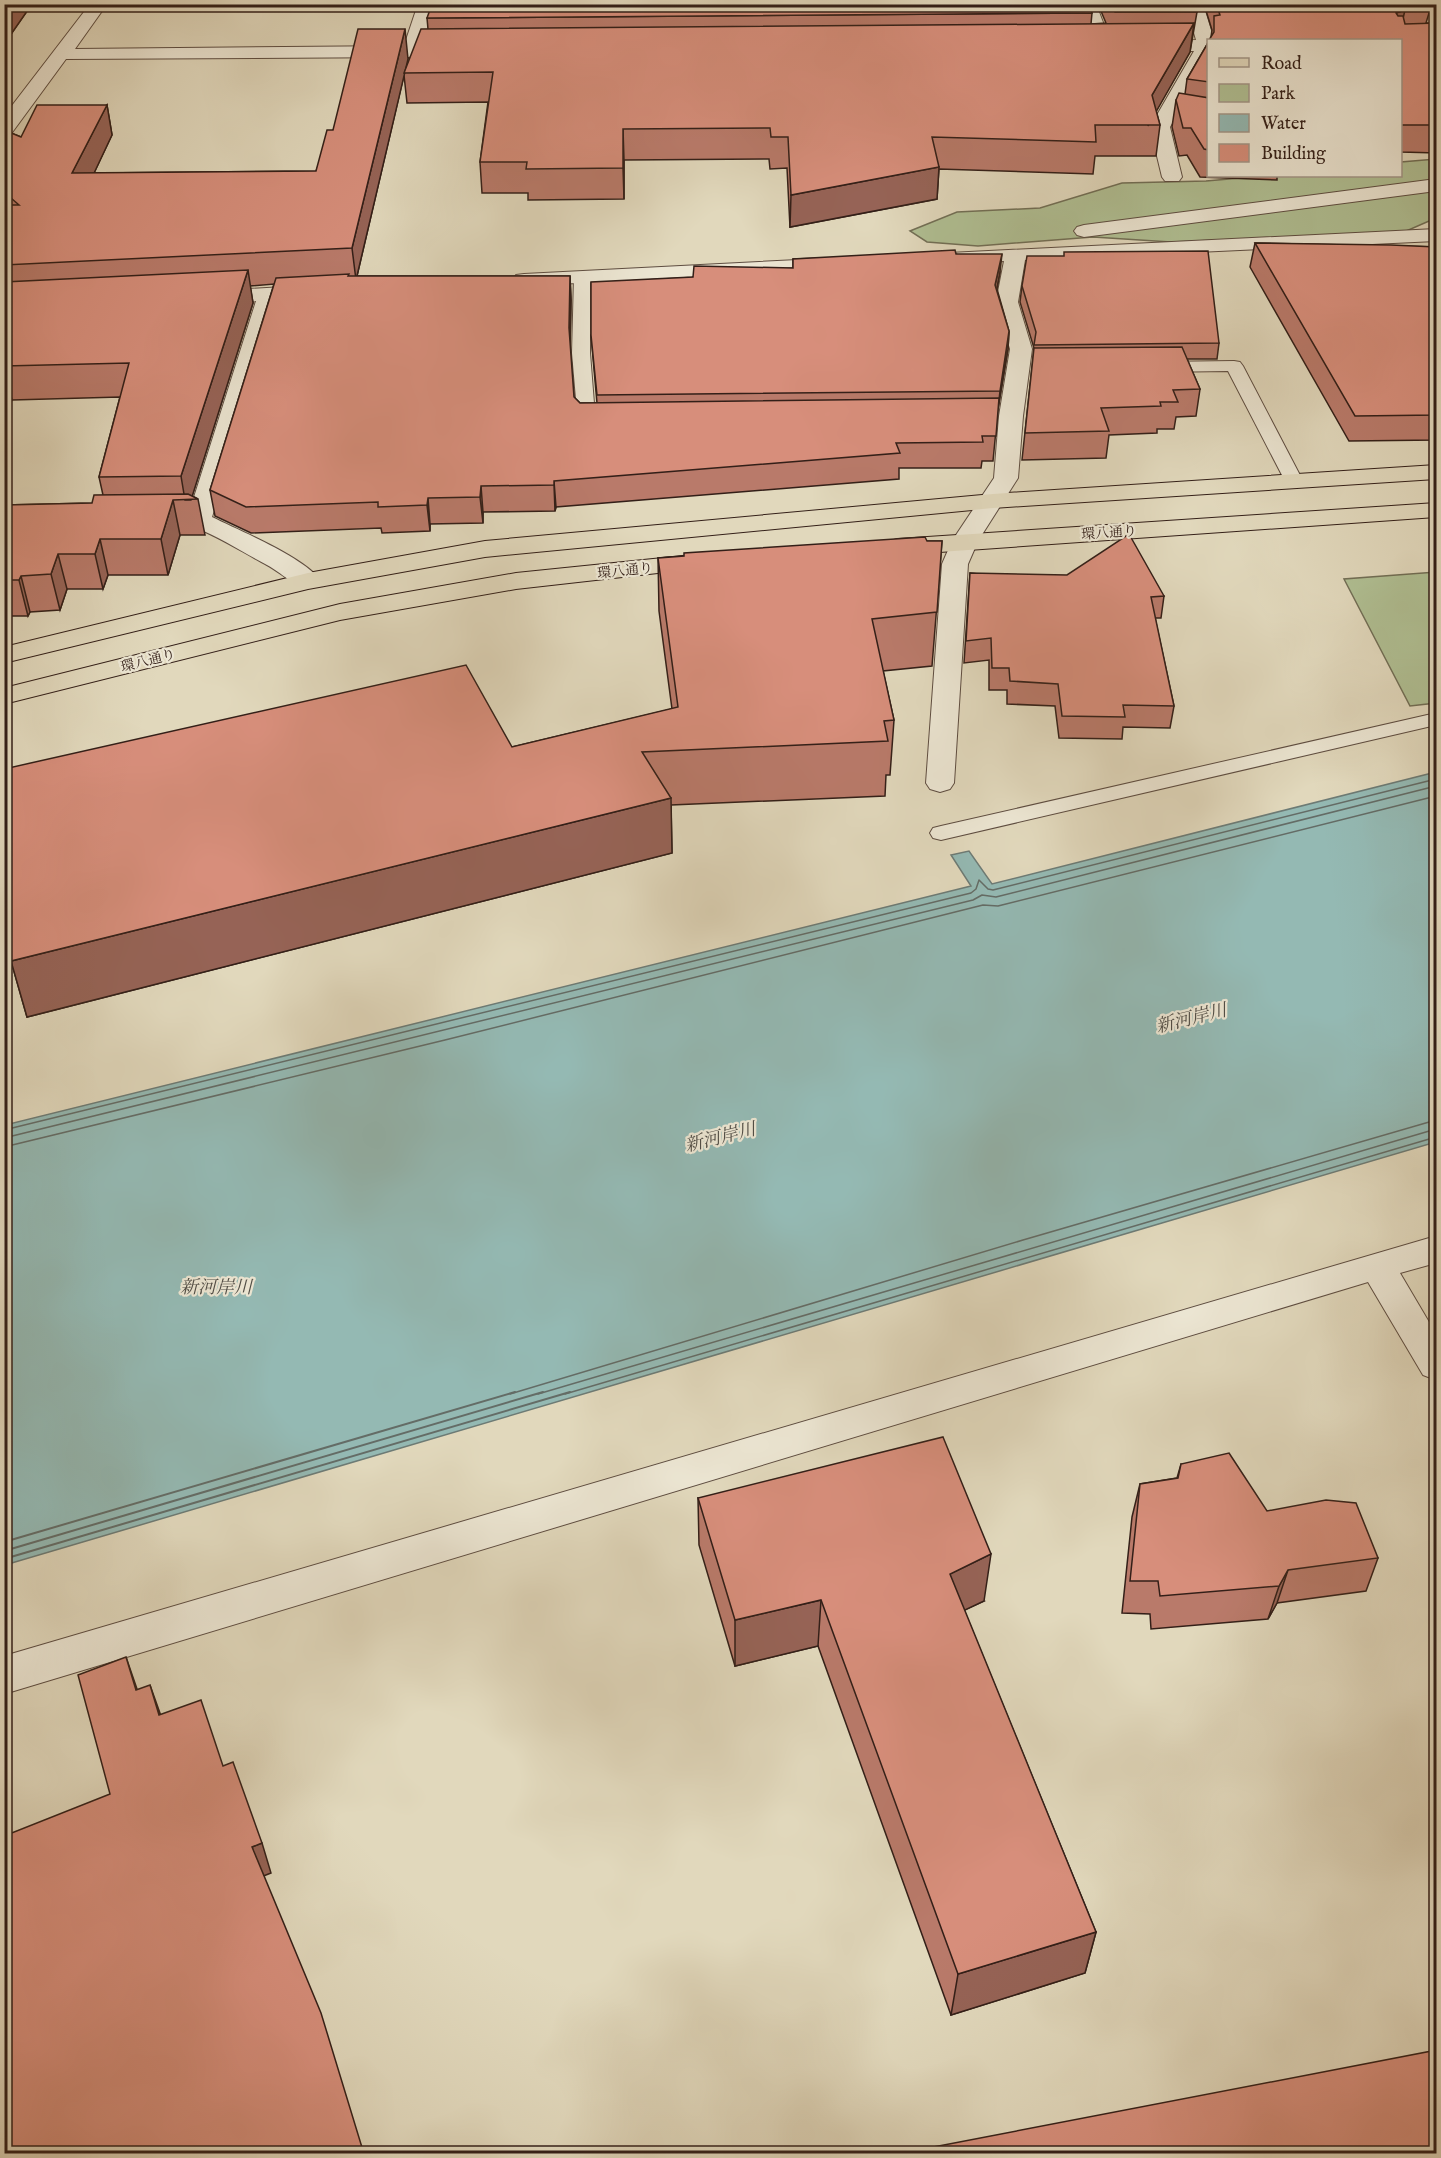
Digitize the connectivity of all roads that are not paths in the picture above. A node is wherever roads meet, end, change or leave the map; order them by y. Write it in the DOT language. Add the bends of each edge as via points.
graph roads {
  1 [pos="99,4"];
  2 [pos="427,4"];
  3 [pos="1087,4"];
  4 [pos="1194,4"];
  5 [pos="1207,45"];
  6 [pos="1079,46"];
  7 [pos="1103,46"];
  8 [pos="471,51"];
  9 [pos="411,52"];
  10 [pos="63,54"];
  11 [pos="1168,112"];
  12 [pos="1188,114"];
  13 [pos="4,130"];
  14 [pos="1172,177"];
  15 [pos="1437,185"];
  16 [pos="1437,235"];
  17 [pos="1016,254"];
  18 [pos="934,259"];
  19 [pos="863,262"];
  20 [pos="582,277"];
  21 [pos="501,281"];
  22 [pos="338,290"];
  23 [pos="269,294"];
  24 [pos="188,298"];
  25 [pos="1143,367"];
  26 [pos="622,421"];
  27 [pos="1437,472"];
  28 [pos="1294,482"];
  29 [pos="993,501"];
  30 [pos="1437,510"];
  31 [pos="199,520"];
  32 [pos="130,521"];
  33 [pos="965,541"];
  34 [pos="875,548"];
  35 [pos="725,560"];
  36 [pos="308,581"];
  37 [pos="4,655"];
  38 [pos="4,696"];
  39 [pos="1437,719"];
  40 [pos="940,783"];
  41 [pos="941,833"];
  42 [pos="1437,1250"];
  43 [pos="1377,1266"];
  44 [pos="1437,1365"];
  45 [pos="4,1675"];
  1 -- 10 [label="street"];
  2 -- 9 [label="street"];
  3 -- 7 [label="street"];
  4 -- 5 [label="street"];
  5 -- 7 [label="street"];
  5 -- 11 [label="street"];
  6 -- 7 [label="street"];
  8 -- 9 [label="street"];
  9 -- 10 [label="street"];
  10 -- 13 [label="street"];
  11 -- 12 [label="street"];
  11 -- 14 [label="street" via="1160,127"];
  15 -- 17 [label="street" via="1053,236"];
  16 -- 17 [label="street"];
  17 -- 18 [label="street"];
  17 -- 29 [label="street" via="1007,302 1030,368 1000,416 1006,478"];
  19 -- 20 [label="street"];
  20 -- 21 [label="street"];
  20 -- 26 [label="lane" via="581,353 587,422"];
  22 -- 23 [label="street"];
  23 -- 24 [label="street"];
  23 -- 31 [label="street"];
  25 -- 28 [label="lane" via="1234,366"];
  27 -- 28 [label="main road"];
  28 -- 29 [label="main road"];
  29 -- 33 [label="street"];
  29 -- 36 [label="main road" via="485,549"];
  30 -- 33 [label="main road, 環八通り"];
  31 -- 32 [label="street"];
  31 -- 36 [label="street" via="286,565"];
  33 -- 34 [label="main road, 環八通り"];
  33 -- 40 [label="street" via="955,564"];
  35 -- 38 [label="main road, 環八通り" via="516,581 340,612"];
  36 -- 37 [label="main road"];
  39 -- 41 [label="lane"];
  42 -- 43 [label="street"];
  43 -- 44 [label="street"];
  43 -- 45 [label="street"];
}
